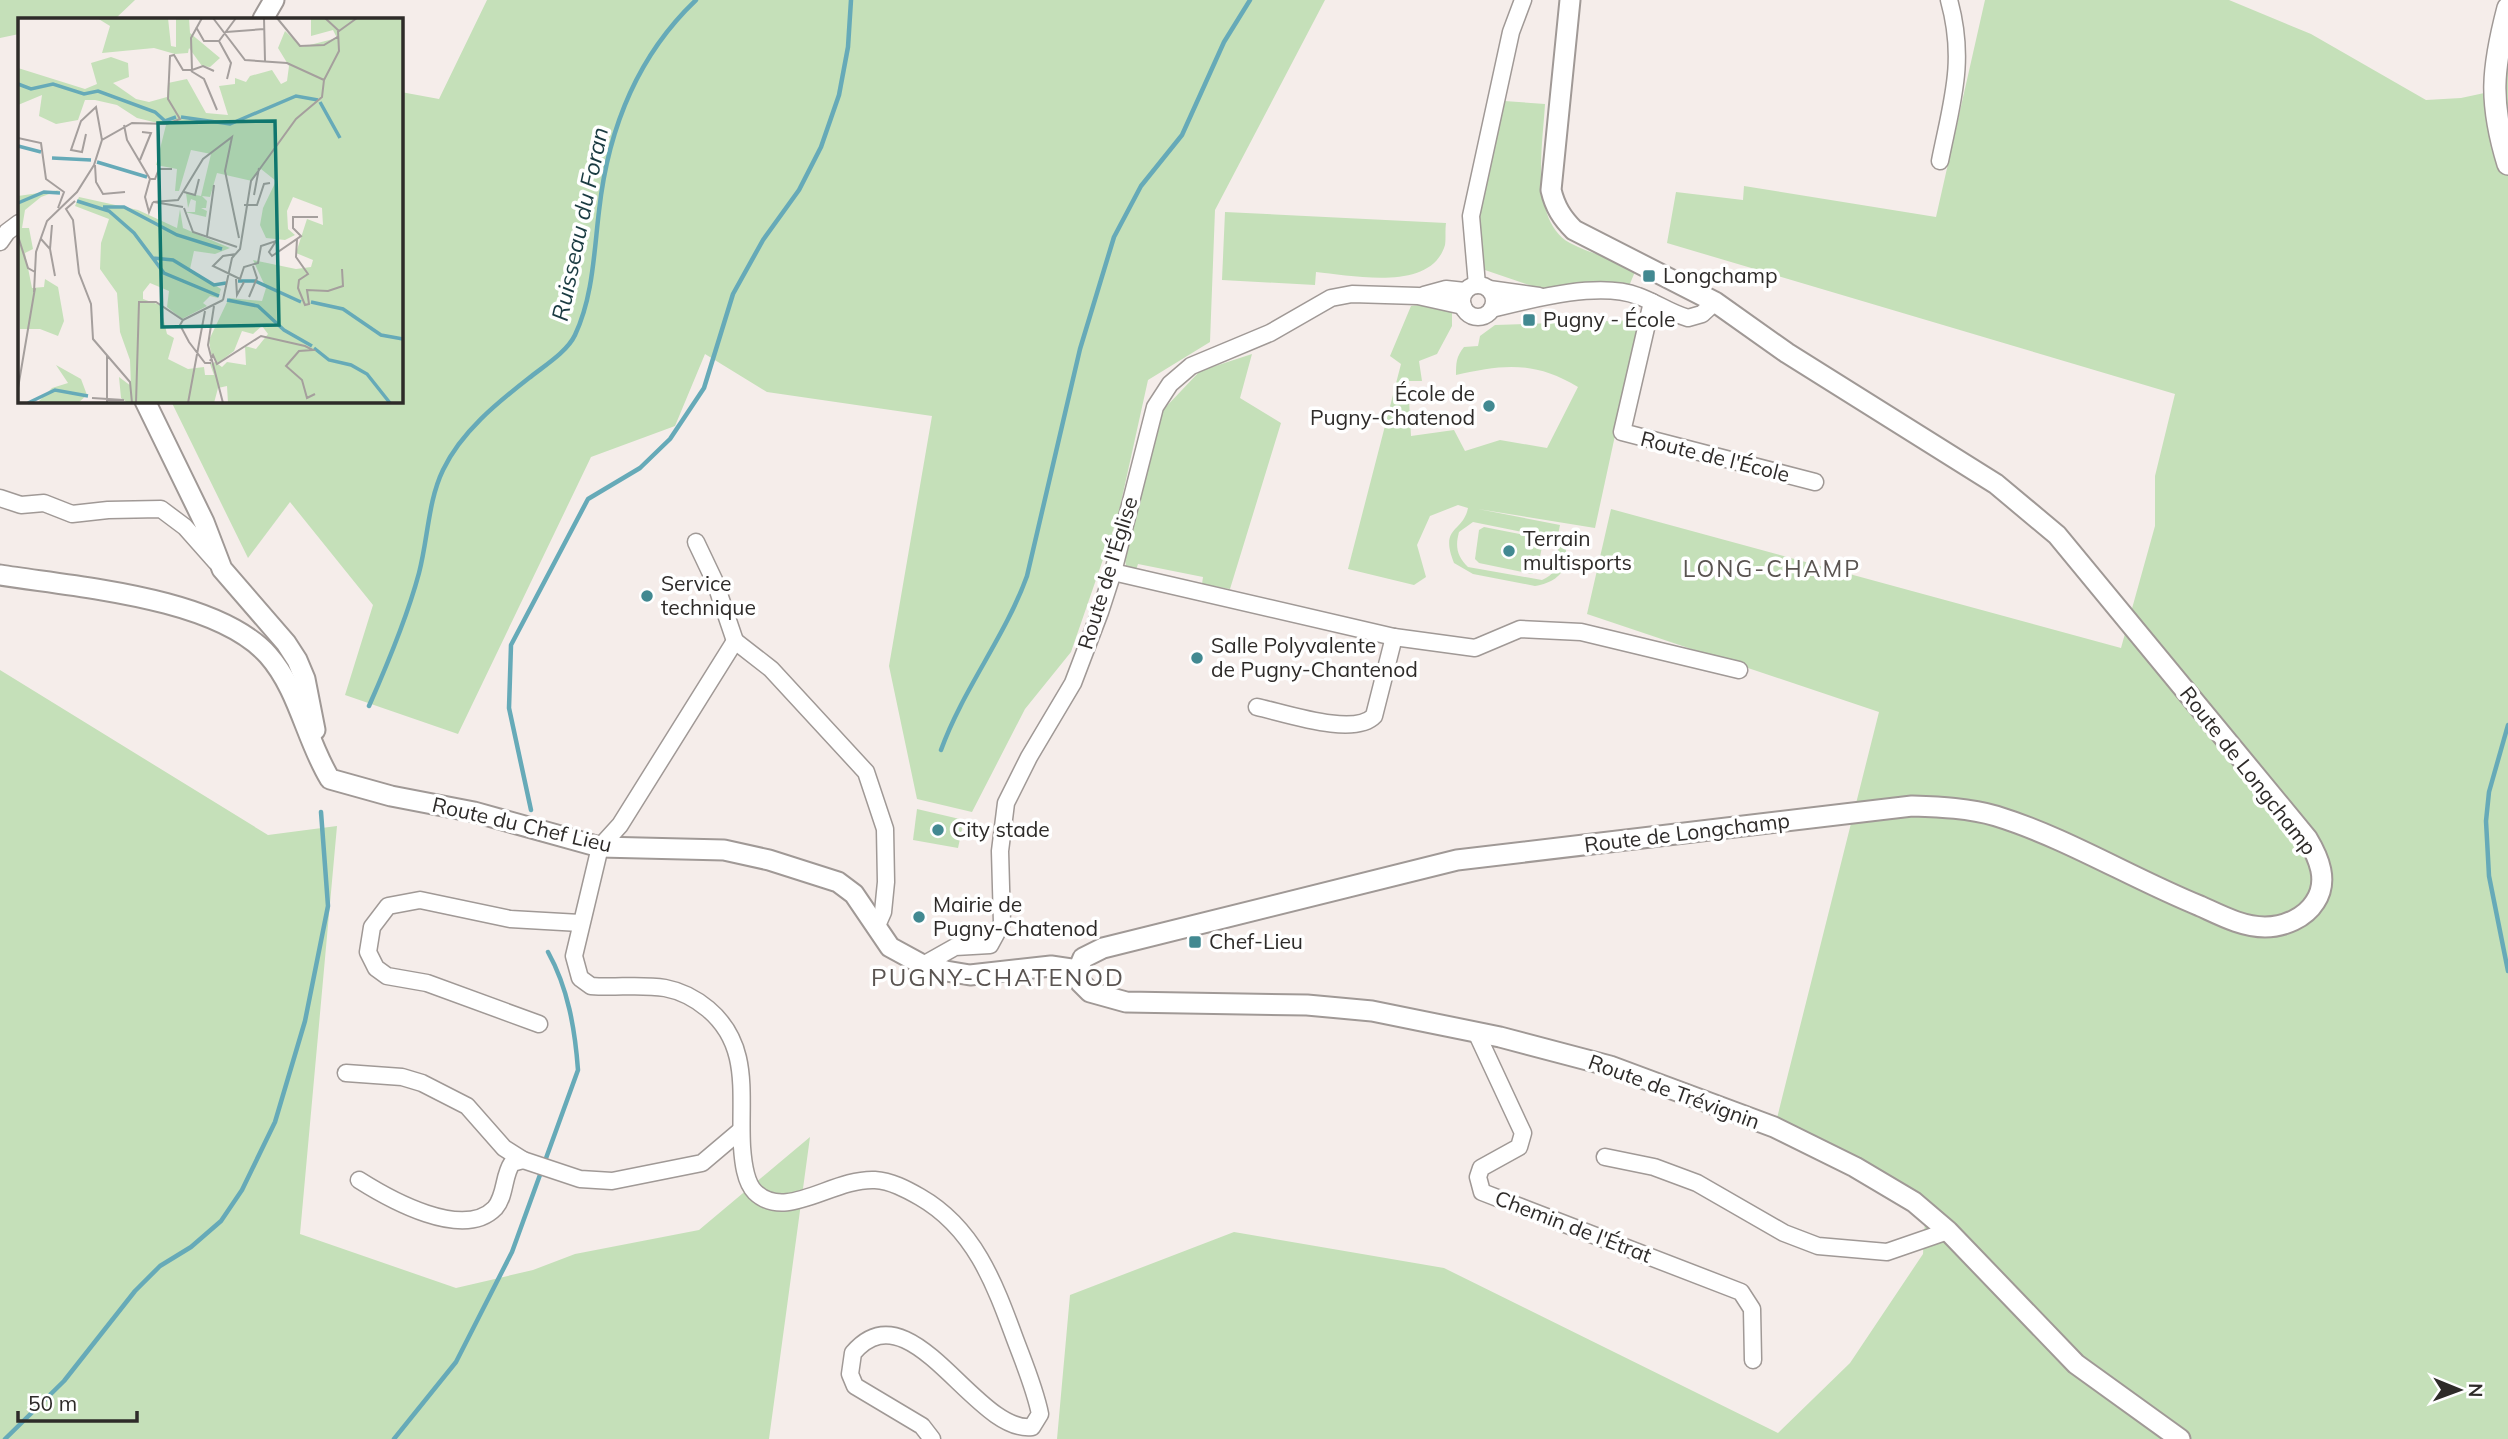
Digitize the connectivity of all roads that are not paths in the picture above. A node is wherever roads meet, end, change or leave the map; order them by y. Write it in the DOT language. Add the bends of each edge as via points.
graph roads {
  1 [pos="274,0"];
  2 [pos="1523,0"];
  3 [pos="1570,0"];
  4 [pos="1950,0"];
  5 [pos="2508,8"];
  6 [pos="264,18"];
  7 [pos="1940,161"];
  8 [pos="2508,163"];
  9 [pos="18,224"];
  10 [pos="0,243"];
  11 [pos="1474,293"];
  12 [pos="1545,297"];
  13 [pos="1707,298"];
  14 [pos="1652,302"];
  15 [pos="1492,309"];
  16 [pos="145,402"];
  17 [pos="1815,482"];
  18 [pos="0,498"];
  19 [pos="696,542"];
  20 [pos="222,569"];
  21 [pos="1113,572"];
  22 [pos="0,575"];
  23 [pos="1394,637"];
  24 [pos="735,641"];
  25 [pos="1739,670"];
  26 [pos="1257,707"];
  27 [pos="320,762"];
  28 [pos="600,847"];
  29 [pos="580,923"];
  30 [pos="876,928"];
  31 [pos="923,965"];
  32 [pos="1078,970"];
  33 [pos="539,1024"];
  34 [pos="1476,1032"];
  35 [pos="346,1073"];
  36 [pos="741,1130"];
  37 [pos="1605,1157"];
  38 [pos="529,1162"];
  39 [pos="359,1180"];
  40 [pos="1948,1231"];
  41 [pos="1753,1360"];
  42 [pos="932,1439"];
  43 [pos="2180,1439"];
  1 -- 6 [label="street"];
  2 -- 11 [label="street" via="1511,32 1471,216"];
  3 -- 13 [label="street, Route de Longchamp" via="1551,190 1555,206 1574,230"];
  4 -- 7 [label="street" via="1959,62"];
  5 -- 8 [label="main road" via="2494,70 2493,100"];
  9 -- 10 [label="street"];
  11 -- 12 [label="street"];
  11 -- 15 [label="street" via="1494,299"];
  11 -- 15 [label="street" via="1469,314 1479,317"];
  11 -- 21 [label="street, Route de l'Église" via="1331,298 1178,376 1155,407"];
  12 -- 14 [label="street" via="1597,291 1636,295"];
  12 -- 15 [label="street"];
  13 -- 14 [label="street" via="1702,314 1688,318"];
  13 -- 32 [label="street, Route de Longchamp" via="1996,484 2057,535 2307,838 2317,855 2322,884 2312,908 2277,925 2240,923 1995,816 1912,806 1457,860 1102,948 1083,958"];
  14 -- 17 [label="street, Route de l'École" via="1622,432"];
  16 -- 20 [label="street" via="199,510"];
  18 -- 20 [label="street" via="21,505 44,503 72,514 161,509 185,527"];
  19 -- 24 [label="street" via="716,582"];
  20 -- 27 [label="street" via="297,660 308,691"];
  21 -- 23 [label="street"];
  21 -- 31 [label="street, Route de l'Église" via="1073,683 1006,803 999,933 990,945 955,947"];
  22 -- 27 [label="street" via="169,605 226,623 267,654 291,690"];
  23 -- 25 [label="street" via="1475,649 1520,629 1581,632"];
  23 -- 26 [label="street" via="1374,716 1367,723 1344,726"];
  24 -- 28 [label="street" via="620,825"];
  24 -- 30 [label="street" via="771,669 866,772 885,829 886,882"];
  27 -- 28 [label="street, Route du Chef Lieu" via="330,779"];
  28 -- 29 [label="street"];
  28 -- 30 [label="street, Route du Chef Lieu" via="724,850 769,860 838,882 854,894"];
  29 -- 33 [label="street" via="510,919 420,900 388,906 372,927 368,951 376,968 387,975 427,983"];
  29 -- 36 [label="street" via="574,965 585,982 674,990 705,1006 725,1027 739,1052"];
  30 -- 31 [label="street" via="890,947"];
  31 -- 32 [label="street" via="970,975 1051,965"];
  32 -- 34 [label="street, Route de Trévignin" via="1080,982 1090,992 1126,1002 1307,1005 1372,1011"];
  34 -- 40 [label="street, Route de Trévignin" via="1610,1066 1774,1127 1914,1202"];
  34 -- 41 [label="street, Chemin de l'Étrat" via="1522,1133 1519,1147 1481,1168 1482,1192 1741,1292 1752,1309"];
  35 -- 38 [label="street" via="402,1077 447,1095 467,1107 504,1149"];
  36 -- 38 [label="street" via="702,1163 612,1181 580,1179"];
  36 -- 42 [label="street" via="743,1162 752,1189 764,1199 782,1205 842,1183 886,1181 942,1211 980,1256 1037,1402 1040,1414 1032,1427 1005,1420 899,1337 872,1336 853,1353 850,1374 855,1386 922,1426"];
  37 -- 40 [label="street" via="1654,1167 1696,1183 1818,1247 1887,1252"];
  38 -- 39 [label="street" via="512,1163 495,1207 463,1221 393,1201"];
  40 -- 43 [label="street, Route de Trévignin" via="2076,1364"];
}
